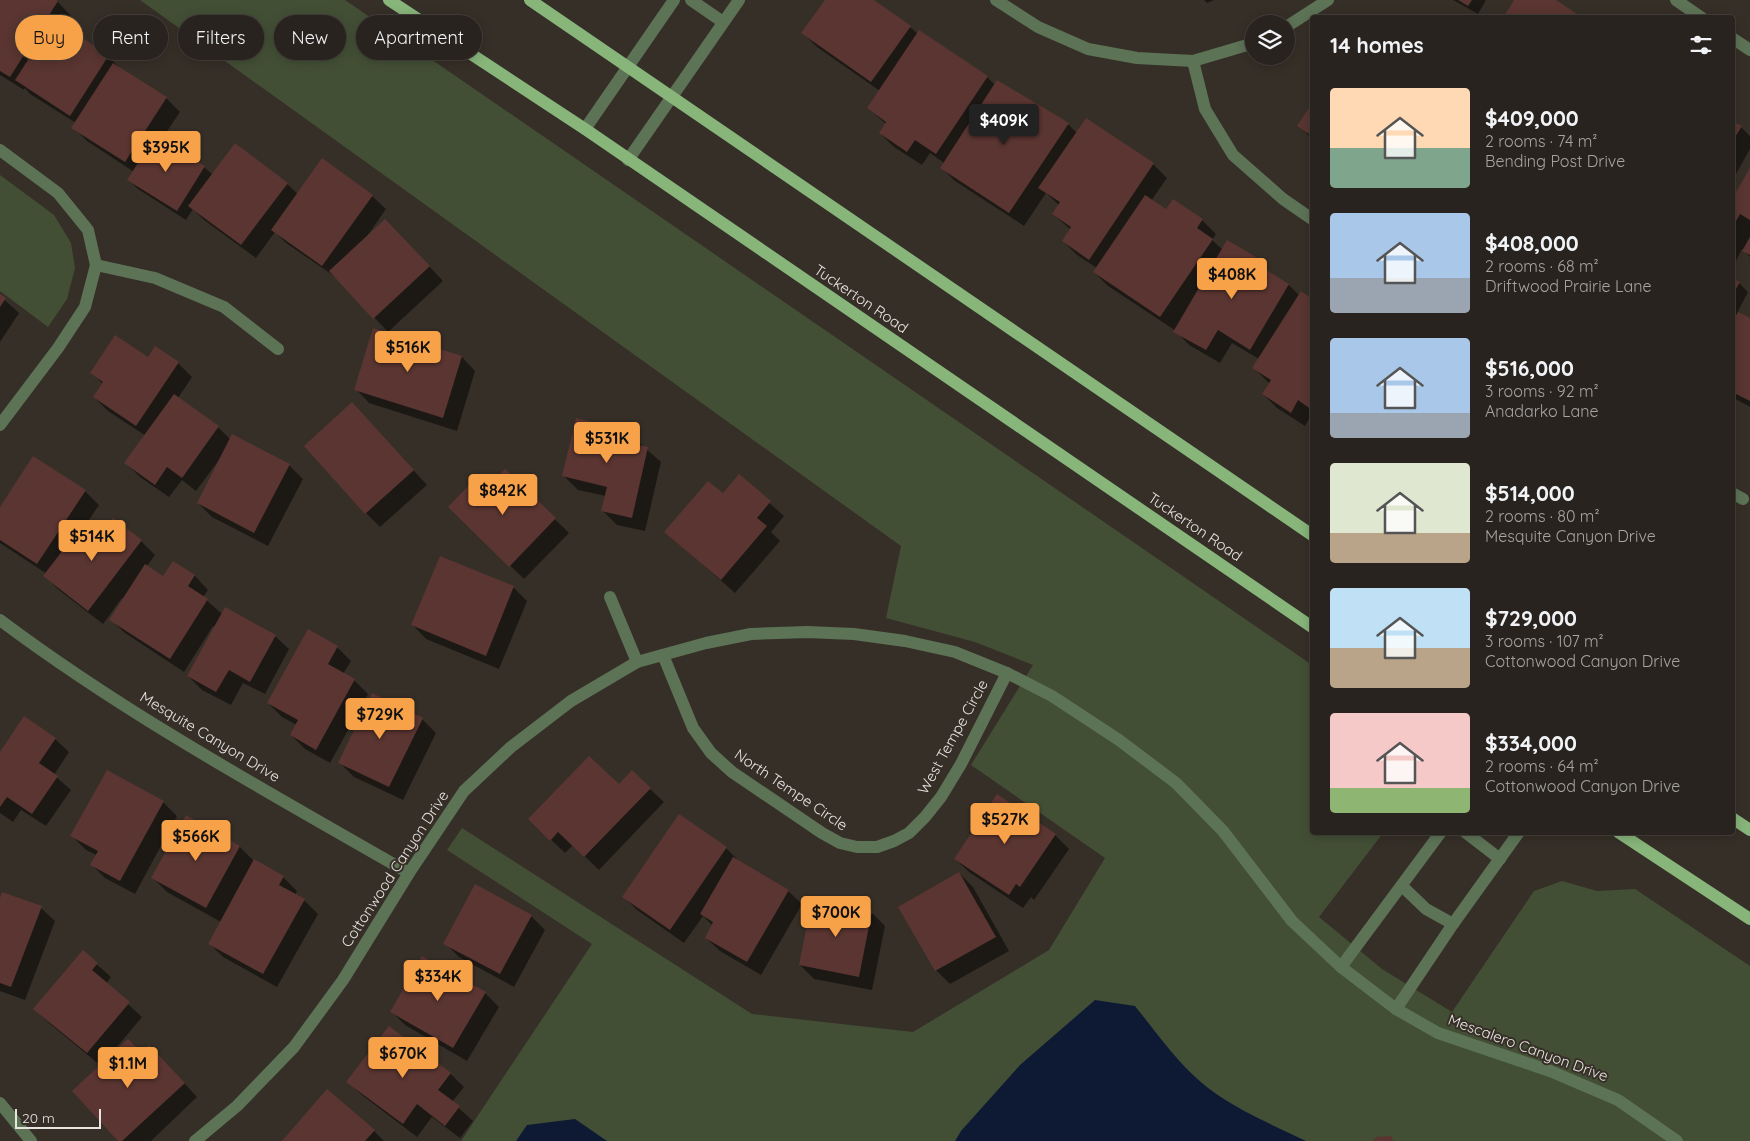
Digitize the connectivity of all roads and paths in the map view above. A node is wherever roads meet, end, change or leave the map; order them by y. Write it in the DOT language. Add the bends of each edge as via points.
graph roads {
  1 [pos="390,0"];
  2 [pos="530,0"];
  3 [pos="674,0"];
  4 [pos="691,0"];
  5 [pos="739,0"];
  6 [pos="996,0"];
  7 [pos="1328,0"];
  8 [pos="1676,0"];
  9 [pos="1698,15"];
  10 [pos="1295,21"];
  11 [pos="723,22"];
  12 [pos="1735,40"];
  13 [pos="1245,46"];
  14 [pos="1750,50"];
  15 [pos="1193,61"];
  16 [pos="628,67"];
  17 [pos="672,97"];
  18 [pos="585,130"];
  19 [pos="0,150"];
  20 [pos="628,160"];
  21 [pos="1310,218"];
  22 [pos="96,265"];
  23 [pos="278,349"];
  24 [pos="0,425"];
  25 [pos="1310,534"];
  26 [pos="610,597"];
  27 [pos="0,620"];
  28 [pos="1310,626"];
  29 [pos="663,655"];
  30 [pos="637,662"];
  31 [pos="1007,673"];
  32 [pos="1735,820"];
  33 [pos="1750,830"];
  34 [pos="1439,835"];
  35 [pos="1469,835"];
  36 [pos="1517,835"];
  37 [pos="1623,835"];
  38 [pos="877,847"];
  39 [pos="1500,859"];
  40 [pos="409,873"];
  41 [pos="1402,886"];
  42 [pos="1750,919"];
  43 [pos="1453,924"];
  44 [pos="1341,967"];
  45 [pos="1366,988"];
  46 [pos="1396,1009"];
  47 [pos="0,1104"];
  48 [pos="31,1141"];
  49 [pos="195,1141"];
  50 [pos="1677,1141"];
  1 -- 18 [label="main road, Tuckerton Road"];
  2 -- 16 [label="main road"];
  3 -- 16 [label="street"];
  4 -- 11 [label="street"];
  5 -- 11 [label="street"];
  6 -- 15 [label="street" via="1038,27 1088,49 1137,58"];
  7 -- 10 [label="street"];
  8 -- 9 [label="street"];
  11 -- 17 [label="street"];
  12 -- 14 [label="street"];
  13 -- 15 [label="street"];
  15 -- 21 [label="street" via="1205,109 1234,155 1283,199"];
  16 -- 17 [label="main road"];
  16 -- 18 [label="street"];
  17 -- 20 [label="street"];
  17 -- 25 [label="main road"];
  18 -- 20 [label="main road, Tuckerton Road"];
  19 -- 22 [label="street" via="58,193 88,230"];
  20 -- 28 [label="main road, Tuckerton Road"];
  22 -- 23 [label="street" via="155,278 224,307"];
  22 -- 24 [label="street" via="85,306"];
  26 -- 30 [label="street"];
  27 -- 40 [label="street, Mesquite Canyon Drive" via="172,736"];
  29 -- 30 [label="street, Cottonwood Canyon Drive"];
  29 -- 31 [label="street, Cottonwood Canyon Drive" via="751,634 854,634 955,652"];
  29 -- 38 [label="street, North Tempe Circle" via="693,728 711,753 732,772 840,843"];
  30 -- 40 [label="street, Cottonwood Canyon Drive" via="571,701 511,747 464,791"];
  31 -- 38 [label="street, West Tempe Circle" via="942,797 909,833"];
  31 -- 44 [label="street, Cottonwood Canyon Drive" via="1060,701 1176,783 1223,831 1292,921"];
  32 -- 33 [label="main road"];
  34 -- 41 [label="street"];
  35 -- 39 [label="street"];
  36 -- 39 [label="street"];
  37 -- 42 [label="main road"];
  39 -- 43 [label="street"];
  40 -- 49 [label="street, Cottonwood Canyon Drive" via="343,980 294,1047 236,1106"];
  41 -- 43 [label="street" via="1426,909"];
  41 -- 44 [label="street"];
  43 -- 46 [label="street"];
  44 -- 45 [label="street, Cottonwood Canyon Drive"];
  45 -- 46 [label="street, Mescalero Canyon Drive"];
  46 -- 50 [label="street, Mescalero Canyon Drive" via="1438,1033 1550,1071 1618,1100"];
  47 -- 48 [label="street"];
}
